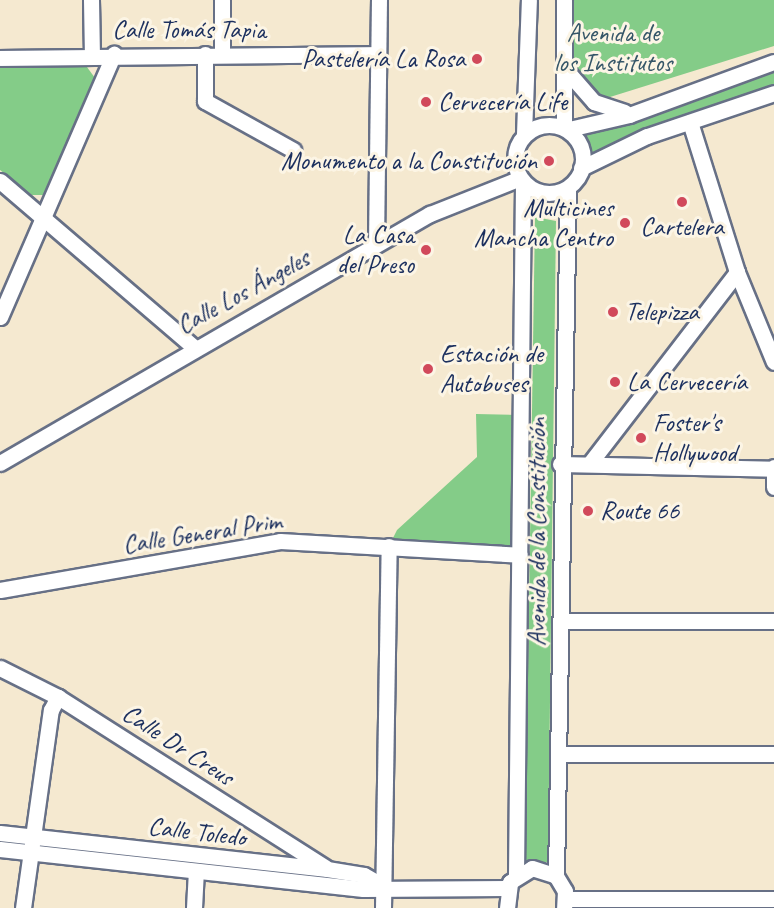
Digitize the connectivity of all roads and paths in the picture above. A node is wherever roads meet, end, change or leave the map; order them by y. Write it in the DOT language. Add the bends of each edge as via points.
graph roads {
  1 [pos="91,0"];
  2 [pos="222,0"];
  3 [pos="379,0"];
  4 [pos="529,0"];
  5 [pos="564,0"];
  6 [pos="222,53"];
  7 [pos="114,54"];
  8 [pos="205,54"];
  9 [pos="378,54"];
  10 [pos="92,55"];
  11 [pos="0,58"];
  12 [pos="774,62"];
  13 [pos="566,70"];
  14 [pos="774,93"];
  15 [pos="629,115"];
  16 [pos="690,122"];
  17 [pos="567,128"];
  18 [pos="524,134"];
  19 [pos="293,150"];
  20 [pos="582,168"];
  21 [pos="0,181"];
  22 [pos="520,183"];
  23 [pos="568,188"];
  24 [pos="43,216"];
  25 [pos="376,244"];
  26 [pos="738,272"];
  27 [pos="0,317"];
  28 [pos="194,347"];
  29 [pos="774,362"];
  30 [pos="0,463"];
  31 [pos="590,463"];
  32 [pos="560,464"];
  33 [pos="773,468"];
  34 [pos="774,487"];
  35 [pos="389,546"];
  36 [pos="520,555"];
  37 [pos="0,590"];
  38 [pos="561,621"];
  39 [pos="774,621"];
  40 [pos="0,668"];
  41 [pos="58,697"];
  42 [pos="559,754"];
  43 [pos="774,754"];
  44 [pos="0,833"];
  45 [pos="33,837"];
  46 [pos="0,849"];
  47 [pos="30,853"];
  48 [pos="327,869"];
  49 [pos="196,873"];
  50 [pos="556,876"];
  51 [pos="512,881"];
  52 [pos="385,887"];
  53 [pos="774,899"];
  54 [pos="565,904"];
  55 [pos="23,908"];
  56 [pos="194,908"];
  57 [pos="384,908"];
  58 [pos="507,908"];
  1 -- 10 [label="street"];
  2 -- 6 [label="street"];
  3 -- 9 [label="street"];
  4 -- 18 [label="street"];
  5 -- 13 [label="street"];
  6 -- 8 [label="street, Calle Tomás Tapia"];
  6 -- 9 [label="street, Calle Tomás Tapia"];
  7 -- 8 [label="street, Calle Tomás Tapia"];
  7 -- 10 [label="street, Calle Tomás Tapia"];
  7 -- 24 [label="street"];
  8 -- 19 [label="street" via="205,101"];
  9 -- 25 [label="street"];
  10 -- 11 [label="street, Calle Tomás Tapia"];
  12 -- 15 [label="street"];
  13 -- 15 [label="street" via="594,102"];
  13 -- 17 [label="street"];
  14 -- 16 [label="street"];
  15 -- 17 [label="street"];
  16 -- 20 [label="street" via="608,152"];
  16 -- 26 [label="street"];
  17 -- 18 [label="street" via="538,126"];
  17 -- 20 [label="street" via="579,143"];
  18 -- 22 [label="street" via="516,156"];
  20 -- 23 [label="street"];
  21 -- 24 [label="street"];
  22 -- 23 [label="street" via="544,194"];
  22 -- 25 [label="street, Calle Los Ángeles" via="430,214"];
  22 -- 36 [label="street, Avenida de la Constitución"];
  23 -- 32 [label="street, Avenida de la Constitución"];
  24 -- 27 [label="street"];
  24 -- 28 [label="street"];
  25 -- 28 [label="street, Calle Los Ángeles"];
  26 -- 29 [label="street"];
  26 -- 31 [label="street"];
  28 -- 30 [label="street, Calle Los Ángeles"];
  31 -- 32 [label="street"];
  31 -- 33 [label="street"];
  32 -- 38 [label="street, Avenida de la Constitución"];
  33 -- 34 [label="street"];
  35 -- 36 [label="street, Calle General Prim"];
  35 -- 37 [label="street, Calle General Prim" via="279,541"];
  35 -- 52 [label="street"];
  36 -- 51 [label="street, Avenida de la Constitución"];
  38 -- 39 [label="street"];
  38 -- 42 [label="street, Avenida de la Constitución"];
  40 -- 41 [label="street, Calle Dr Creus"];
  41 -- 45 [label="street" via="51,710"];
  41 -- 48 [label="street, Calle Dr Creus"];
  42 -- 43 [label="street"];
  42 -- 50 [label="street, Avenida de la Constitución"];
  44 -- 45 [label="street, Calle Toledo"];
  45 -- 47 [label="street"];
  45 -- 48 [label="street, Calle Toledo"];
  46 -- 47 [label="street, Calle Toledo"];
  47 -- 49 [label="street, Calle Toledo"];
  47 -- 55 [label="street"];
  48 -- 52 [label="street, Calle Toledo" via="364,875"];
  49 -- 52 [label="street, Calle Toledo"];
  49 -- 56 [label="street"];
  50 -- 51 [label="street, Calle Toledo" via="540,868"];
  50 -- 54 [label="street"];
  51 -- 52 [label="street, Calle Toledo"];
  51 -- 58 [label="street, Avenida de la Constitución"];
  52 -- 57 [label="street"];
  53 -- 54 [label="street"];
}
